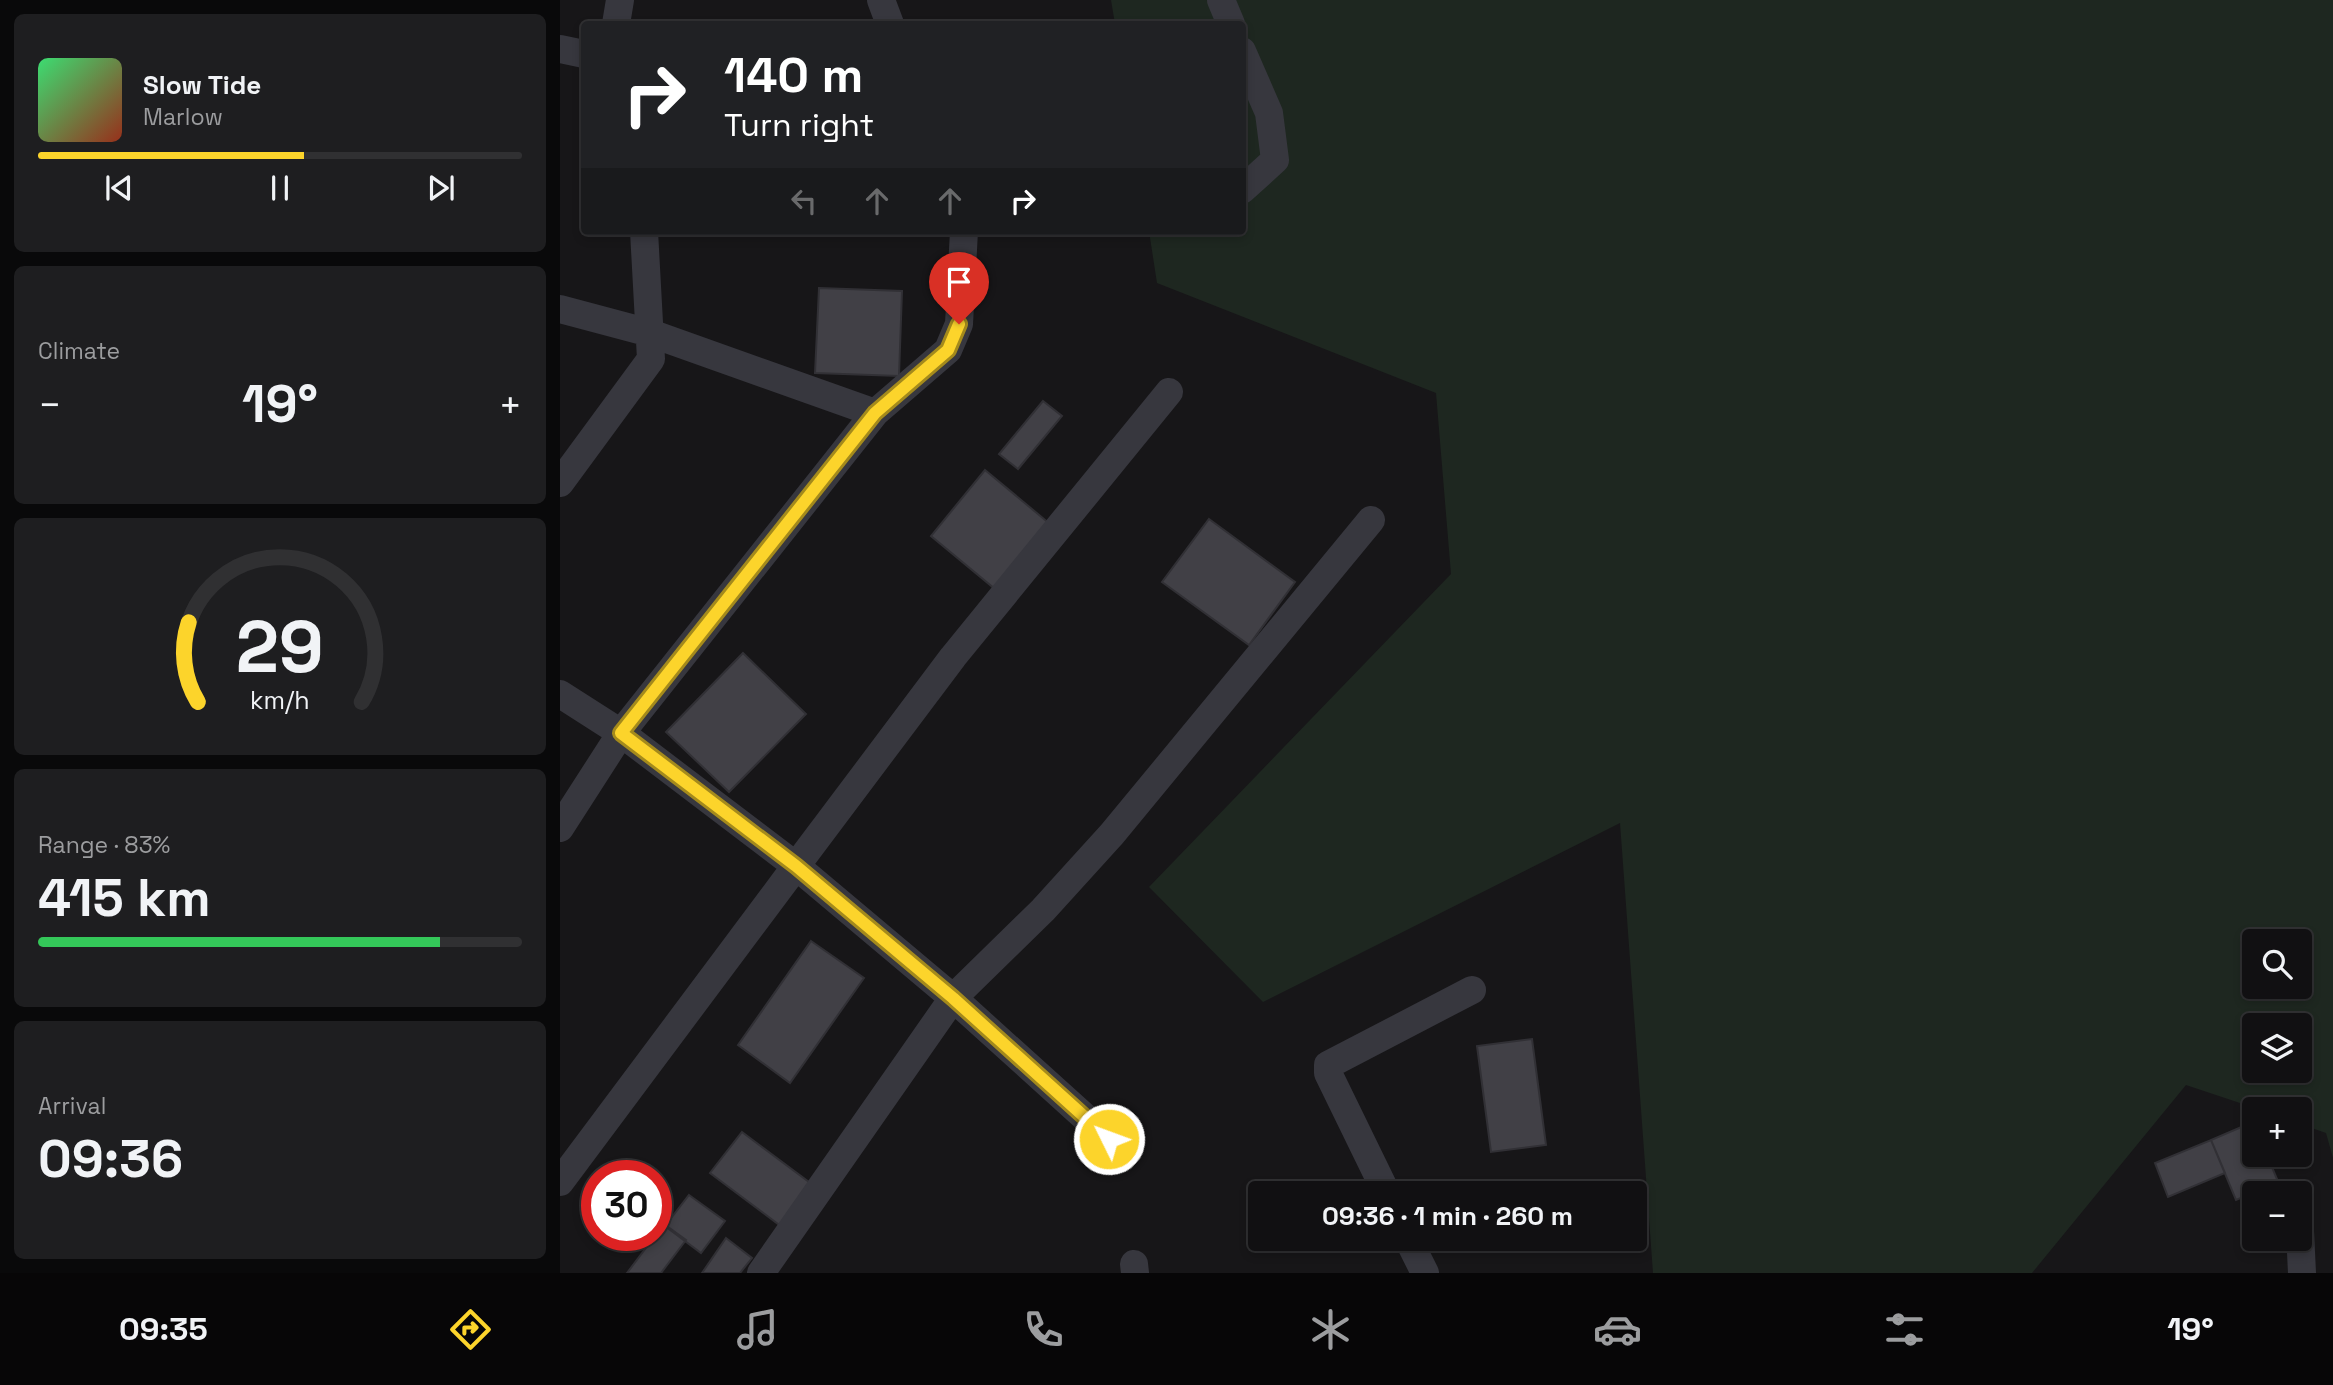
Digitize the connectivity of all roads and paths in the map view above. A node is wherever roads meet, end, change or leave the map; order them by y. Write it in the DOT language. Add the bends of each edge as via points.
graph roads {
  1 [pos="620,0"];
  2 [pos="881,0"];
  3 [pos="1221,0"];
  4 [pos="616,21"];
  5 [pos="889,21"];
  6 [pos="1230,21"];
  7 [pos="560,49"];
  8 [pos="581,53"];
  9 [pos="1246,60"];
  10 [pos="1246,186"];
  11 [pos="644,235"];
  12 [pos="964,235"];
  13 [pos="560,309"];
  14 [pos="650,333"];
  15 [pos="1170,392"];
  16 [pos="875,413"];
  17 [pos="560,483"];
  18 [pos="1371,520"];
  19 [pos="560,694"];
  20 [pos="621,733"];
  21 [pos="560,828"];
  22 [pos="796,866"];
  23 [pos="1472,990"];
  24 [pos="953,998"];
  25 [pos="1109,1139"];
  26 [pos="1381,1181"];
  27 [pos="560,1182"];
  28 [pos="1414,1251"];
  29 [pos="2301,1251"];
  30 [pos="761,1273"];
  31 [pos="1425,1273"];
  32 [pos="2302,1273"];
  1 -- 4 [label="street"];
  2 -- 5 [label="street"];
  3 -- 6 [label="street"];
  7 -- 8 [label="street"];
  9 -- 10 [label="street" via="1269,113 1275,160"];
  11 -- 14 [label="street"];
  12 -- 16 [label="street" via="959,324 948,350"];
  13 -- 14 [label="street"];
  14 -- 16 [label="street"];
  14 -- 17 [label="street" via="651,359"];
  15 -- 22 [label="street" via="953,657"];
  16 -- 20 [label="street"];
  18 -- 24 [label="street" via="1112,834"];
  19 -- 20 [label="street"];
  20 -- 21 [label="street"];
  20 -- 22 [label="street"];
  22 -- 24 [label="street"];
  22 -- 27 [label="street"];
  23 -- 26 [label="street" via="1328,1065"];
  24 -- 25 [label="street"];
  24 -- 30 [label="street"];
  28 -- 31 [label="street"];
  29 -- 32 [label="street"];
}
